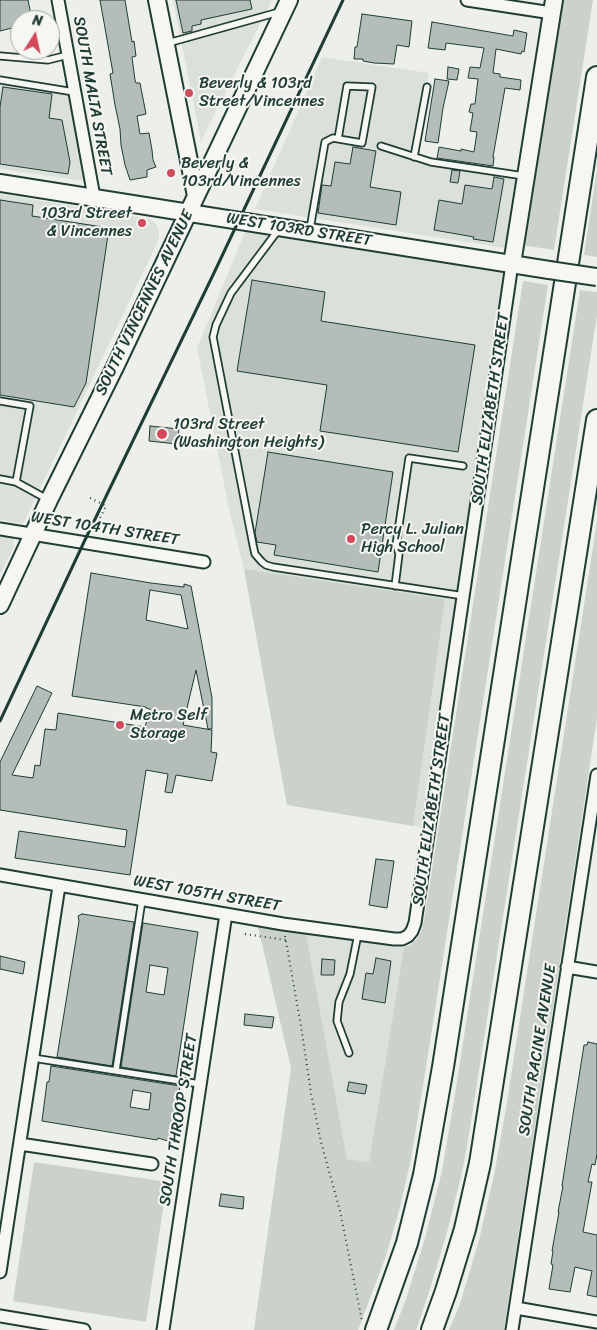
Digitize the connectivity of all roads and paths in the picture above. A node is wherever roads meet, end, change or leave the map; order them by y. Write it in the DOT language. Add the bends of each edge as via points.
graph roads {
  1 [pos="58,0"];
  2 [pos="157,0"];
  3 [pos="467,0"];
  4 [pos="287,5"];
  5 [pos="553,7"];
  6 [pos="166,43"];
  7 [pos="68,55"];
  8 [pos="0,56"];
  9 [pos="597,77"];
  10 [pos="0,80"];
  11 [pos="427,87"];
  12 [pos="75,92"];
  13 [pos="338,139"];
  14 [pos="380,146"];
  15 [pos="414,157"];
  16 [pos="526,176"];
  17 [pos="0,183"];
  18 [pos="196,196"];
  19 [pos="94,197"];
  20 [pos="189,212"];
  21 [pos="280,227"];
  22 [pos="310,232"];
  23 [pos="512,264"];
  24 [pos="597,277"];
  25 [pos="0,401"];
  26 [pos="597,420"];
  27 [pos="463,466"];
  28 [pos="0,480"];
  29 [pos="16,482"];
  30 [pos="90,498"];
  31 [pos="49,500"];
  32 [pos="0,529"];
  33 [pos="94,530"];
  34 [pos="33,534"];
  35 [pos="204,562"];
  36 [pos="395,586"];
  37 [pos="464,596"];
  38 [pos="0,605"];
  39 [pos="597,775"];
  40 [pos="595,797"];
  41 [pos="0,876"];
  42 [pos="59,886"];
  43 [pos="142,900"];
  44 [pos="226,914"];
  45 [pos="282,924"];
  46 [pos="244,934"];
  47 [pos="358,934"];
  48 [pos="408,936"];
  49 [pos="286,940"];
  50 [pos="567,967"];
  51 [pos="597,972"];
  52 [pos="349,1053"];
  53 [pos="33,1058"];
  54 [pos="116,1070"];
  55 [pos="200,1084"];
  56 [pos="20,1144"];
  57 [pos="152,1164"];
  58 [pos="4,1226"];
  59 [pos="0,1272"];
  60 [pos="516,1308"];
  61 [pos="361,1313"];
  62 [pos="0,1316"];
  63 [pos="597,1322"];
  64 [pos="84,1330"];
  65 [pos="163,1330"];
  66 [pos="376,1330"];
  67 [pos="432,1330"];
  68 [pos="512,1330"];
  1 -- 7 [label="street, SOUTH MALTA STREET"];
  2 -- 6 [label="main road"];
  3 -- 5 [label="street"];
  4 -- 6 [label="lane"];
  4 -- 18 [label="main road, SOUTH VINCENNES AVENUE"];
  5 -- 16 [label="main road, SOUTH ELIZABETH STREET"];
  6 -- 18 [label="main road"];
  7 -- 8 [label="lane" via="48,60"];
  7 -- 12 [label="street, SOUTH MALTA STREET"];
  9 -- 66 [label="highway" via="424,1175 408,1244"];
  10 -- 12 [label="lane"];
  11 -- 15 [label="lane"];
  12 -- 19 [label="street, SOUTH MALTA STREET"];
  13 -- 13 [label="lane" via="362,143 372,86 347,86"];
  13 -- 22 [label="lane" via="325,142"];
  14 -- 15 [label="lane"];
  15 -- 16 [label="lane" via="437,164"];
  16 -- 23 [label="main road, SOUTH ELIZABETH STREET"];
  17 -- 19 [label="main road, WEST 103RD STREET"];
  18 -- 20 [label="main road, SOUTH VINCENNES AVENUE"];
  19 -- 20 [label="main road, WEST 103RD STREET"];
  20 -- 21 [label="main road, WEST 103RD STREET"];
  20 -- 31 [label="main road, SOUTH VINCENNES AVENUE"];
  21 -- 22 [label="main road, WEST 103RD STREET"];
  21 -- 36 [label="lane" via="231,293 214,337 252,545 255,554 266,565"];
  22 -- 23 [label="main road, WEST 103RD STREET"];
  23 -- 24 [label="main road, WEST 103RD STREET, bridge"];
  23 -- 37 [label="street, SOUTH ELIZABETH STREET"];
  25 -- 29 [label="lane" via="30,406"];
  26 -- 67 [label="highway" via="480,1163 465,1229"];
  27 -- 36 [label="lane" via="409,458 396,545 399,554"];
  28 -- 29 [label="lane"];
  29 -- 31 [label="lane"];
  30 -- 33 [label="path" via="106,506"];
  31 -- 34 [label="main road, SOUTH VINCENNES AVENUE"];
  32 -- 34 [label="street, WEST 104TH STREET"];
  34 -- 35 [label="street, WEST 104TH STREET"];
  34 -- 38 [label="main road, SOUTH VINCENNES AVENUE"];
  36 -- 37 [label="lane"];
  37 -- 48 [label="street, SOUTH ELIZABETH STREET" via="415,923"];
  39 -- 40 [label="street, SOUTH RACINE AVENUE"];
  40 -- 50 [label="street, SOUTH RACINE AVENUE"];
  41 -- 42 [label="street, WEST 105TH STREET"];
  42 -- 43 [label="street, WEST 105TH STREET"];
  42 -- 53 [label="street"];
  43 -- 44 [label="street, WEST 105TH STREET"];
  43 -- 54 [label="lane"];
  44 -- 45 [label="street, WEST 105TH STREET"];
  44 -- 55 [label="street, SOUTH THROOP STREET"];
  45 -- 47 [label="street, WEST 105TH STREET"];
  45 -- 49 [label="path"];
  46 -- 49 [label="path"];
  47 -- 48 [label="street, WEST 105TH STREET" via="394,940"];
  47 -- 52 [label="lane" via="350,974 339,1002 337,1021"];
  49 -- 61 [label="path" via="311,1093"];
  50 -- 51 [label="street"];
  50 -- 60 [label="street, SOUTH RACINE AVENUE"];
  53 -- 54 [label="lane"];
  53 -- 56 [label="street"];
  54 -- 55 [label="lane"];
  55 -- 65 [label="street, SOUTH THROOP STREET"];
  56 -- 57 [label="street"];
  56 -- 58 [label="street"];
  58 -- 59 [label="street"];
  60 -- 63 [label="street"];
  60 -- 68 [label="street, SOUTH RACINE AVENUE"];
  62 -- 64 [label="street"];
}
